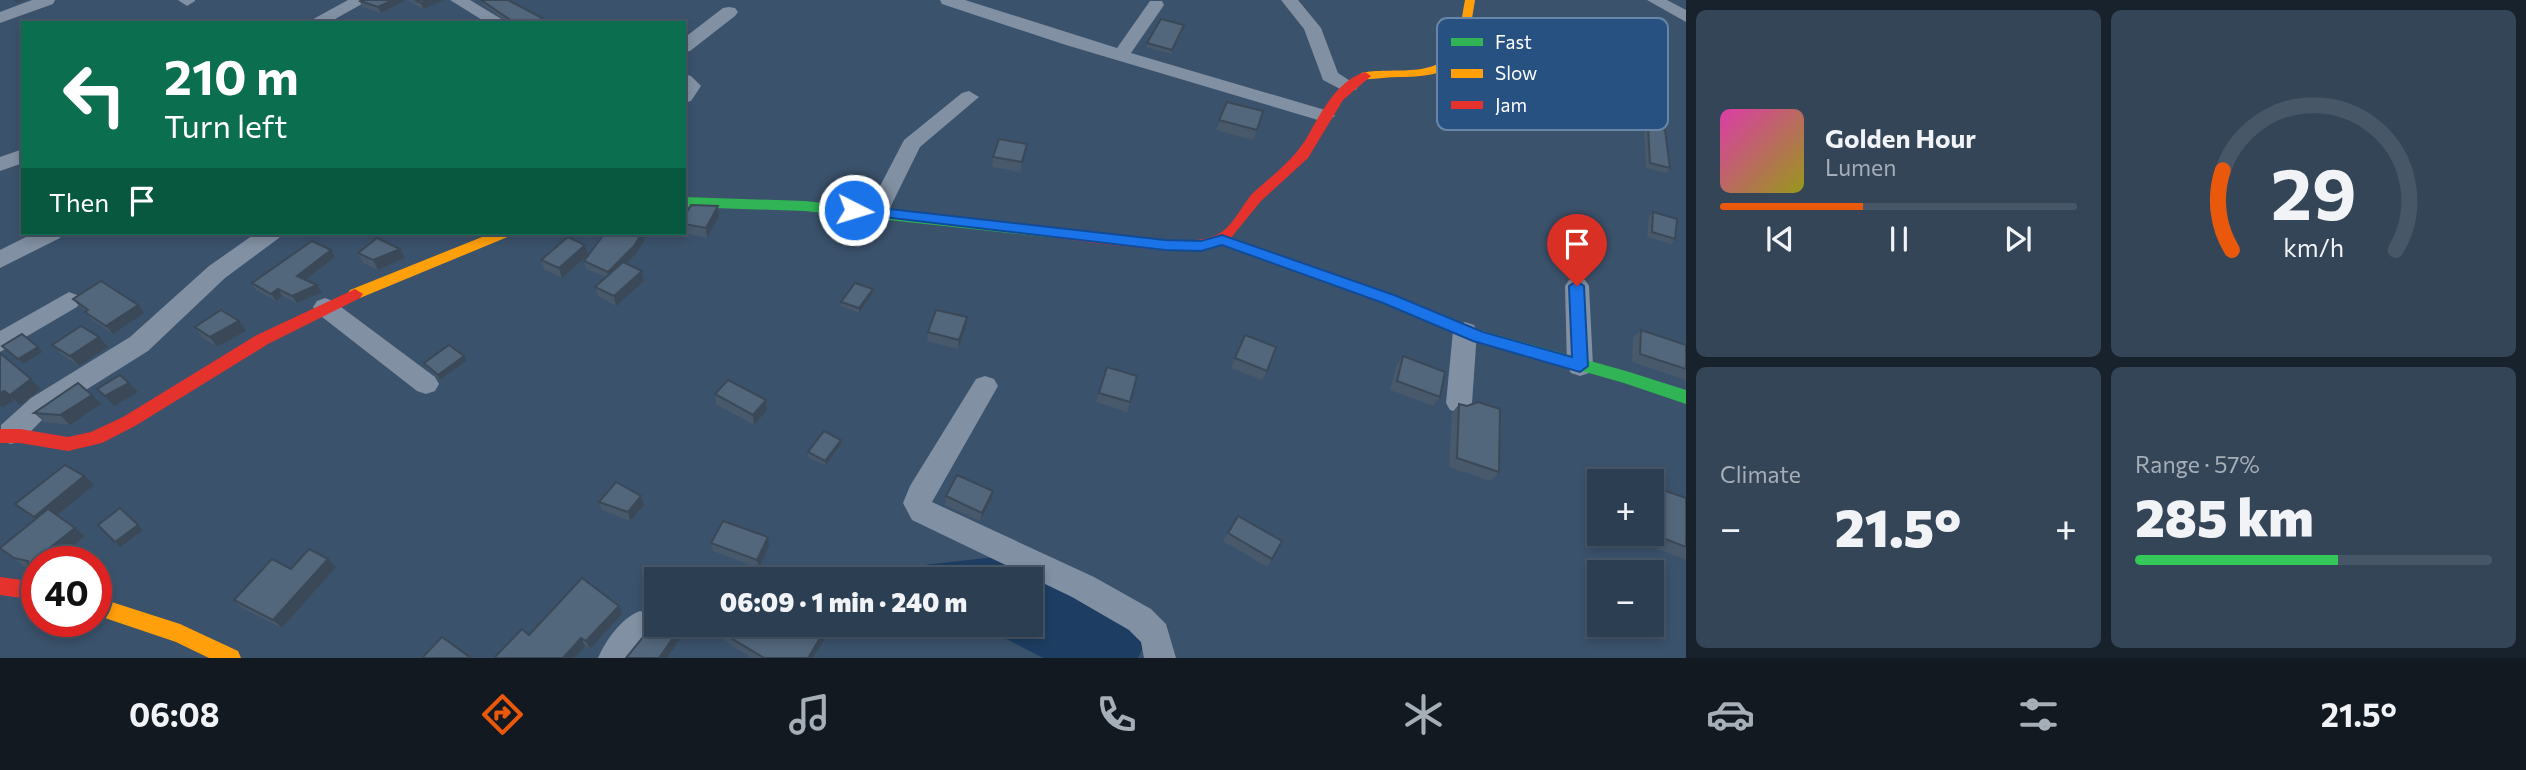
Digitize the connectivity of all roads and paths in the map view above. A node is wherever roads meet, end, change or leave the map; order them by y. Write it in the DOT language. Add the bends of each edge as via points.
graph roads {
  1 [pos="47,0"];
  2 [pos="361,0"];
  3 [pos="458,0"];
  4 [pos="948,0"];
  5 [pos="1289,0"];
  6 [pos="1470,0"];
  7 [pos="1656,0"];
  8 [pos="1156,5"];
  9 [pos="729,12"];
  10 [pos="1686,17"];
  11 [pos="0,18"];
  12 [pos="1466,18"];
  13 [pos="319,21"];
  14 [pos="496,21"];
  15 [pos="686,45"];
  16 [pos="1121,55"];
  17 [pos="1437,70"];
  18 [pos="686,82"];
  19 [pos="1349,86"];
  20 [pos="686,94"];
  21 [pos="969,97"];
  22 [pos="1325,116"];
  23 [pos="21,156"];
  24 [pos="0,165"];
  25 [pos="686,202"];
  26 [pos="878,211"];
  27 [pos="48,235"];
  28 [pos="268,235"];
  29 [pos="500,235"];
  30 [pos="1222,240"];
  31 [pos="0,260"];
  32 [pos="1577,286"];
  33 [pos="69,301"];
  34 [pos="325,307"];
  35 [pos="1465,331"];
  36 [pos="0,343"];
  37 [pos="1580,366"];
  38 [pos="426,384"];
  39 [pos="985,386"];
  40 [pos="1686,397"];
  41 [pos="1459,403"];
  42 [pos="5,434"];
  43 [pos="0,586"];
  44 [pos="21,589"];
  45 [pos="112,614"];
  46 [pos="640,626"];
  47 [pos="184,649"];
  48 [pos="231,658"];
  49 [pos="614,658"];
  50 [pos="1160,658"];
  1 -- 11 [label="street"];
  2 -- 13 [label="street"];
  3 -- 14 [label="street"];
  4 -- 16 [label="street"];
  5 -- 19 [label="street" via="1312,28 1330,76"];
  6 -- 12 [label="street"];
  7 -- 10 [label="street"];
  8 -- 16 [label="street"];
  9 -- 15 [label="street"];
  16 -- 22 [label="street"];
  17 -- 19 [label="street" via="1372,74"];
  18 -- 20 [label="street" via="692,86"];
  19 -- 22 [label="street"];
  21 -- 26 [label="street" via="911,144"];
  22 -- 30 [label="street" via="1286,177 1256,197"];
  23 -- 24 [label="street"];
  25 -- 26 [label="street"];
  26 -- 30 [label="street" via="1165,245 1201,246"];
  27 -- 31 [label="street"];
  28 -- 42 [label="street" via="218,271 139,344 64,387"];
  29 -- 34 [label="street"];
  30 -- 35 [label="street"];
  32 -- 37 [label="street"];
  33 -- 36 [label="street"];
  34 -- 38 [label="street"];
  34 -- 42 [label="street" via="224,361 111,430 81,442 57,446"];
  35 -- 37 [label="street"];
  35 -- 41 [label="street"];
  37 -- 40 [label="street"];
  39 -- 50 [label="street" via="919,495 922,511 1137,617 1153,632"];
  43 -- 44 [label="street"];
  45 -- 47 [label="street"];
  46 -- 49 [label="street"];
  47 -- 48 [label="street"];
}
